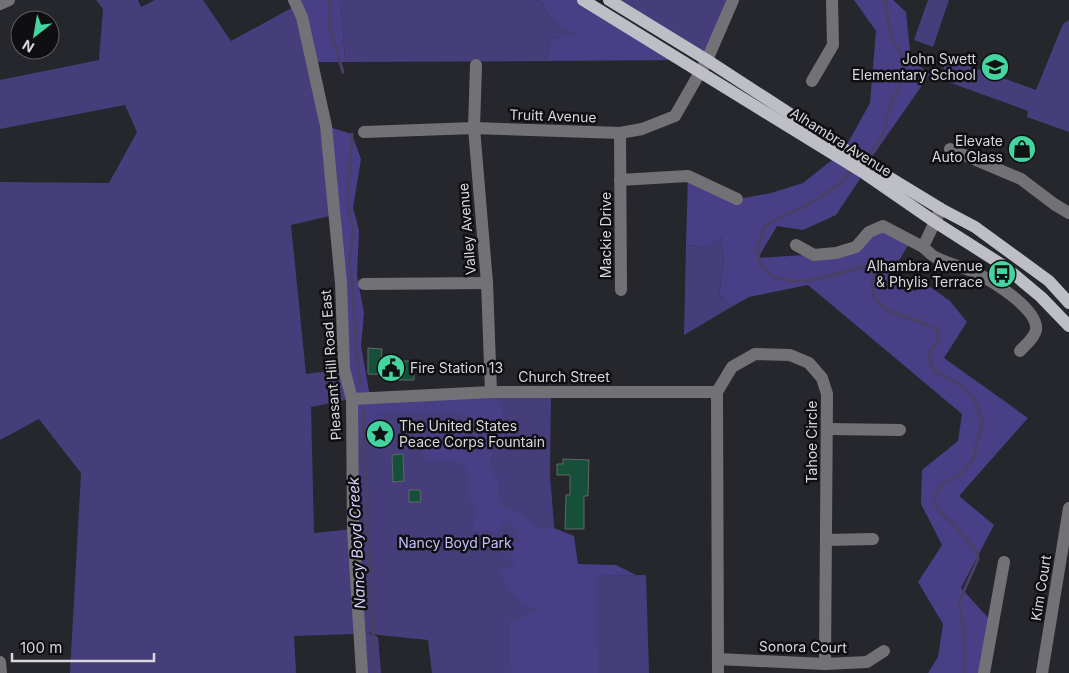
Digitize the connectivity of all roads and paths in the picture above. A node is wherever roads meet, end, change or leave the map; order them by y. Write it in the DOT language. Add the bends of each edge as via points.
graph roads {
  1 [pos="9,0"];
  2 [pos="294,0"];
  3 [pos="582,0"];
  4 [pos="609,0"];
  5 [pos="733,0"];
  6 [pos="832,0"];
  7 [pos="0,4"];
  8 [pos="707,60"];
  9 [pos="476,65"];
  10 [pos="700,72"];
  11 [pos="812,82"];
  12 [pos="474,128"];
  13 [pos="364,132"];
  14 [pos="620,133"];
  15 [pos="950,150"];
  16 [pos="841,152"];
  17 [pos="865,168"];
  18 [pos="620,180"];
  19 [pos="738,199"];
  20 [pos="942,209"];
  21 [pos="1069,213"];
  22 [pos="936,222"];
  23 [pos="796,245"];
  24 [pos="923,247"];
  25 [pos="487,283"];
  26 [pos="364,284"];
  27 [pos="621,290"];
  28 [pos="1069,303"];
  29 [pos="1069,326"];
  30 [pos="1020,351"];
  31 [pos="491,392"];
  32 [pos="717,392"];
  33 [pos="352,399"];
  34 [pos="828,430"];
  35 [pos="900,430"];
  36 [pos="1069,508"];
  37 [pos="873,539"];
  38 [pos="827,540"];
  39 [pos="1004,562"];
  40 [pos="884,651"];
  41 [pos="718,659"];
  42 [pos="0,662"];
  43 [pos="825,664"];
  44 [pos="1,673"];
  45 [pos="362,673"];
  46 [pos="718,673"];
  47 [pos="984,673"];
  48 [pos="1042,673"];
  1 -- 7 [label="street"];
  2 -- 33 [label="street, Pleasant Hill Road East" via="302,17 326,126 341,283 344,369"];
  3 -- 10 [label="main road, Alhambra Avenue"];
  4 -- 8 [label="main road, Alhambra Avenue"];
  5 -- 8 [label="street, Truitt Avenue"];
  6 -- 11 [label="street" via="833,45"];
  8 -- 10 [label="street, Truitt Avenue"];
  8 -- 16 [label="main road, Alhambra Avenue"];
  9 -- 12 [label="street, Valley Avenue"];
  10 -- 14 [label="street, Truitt Avenue" via="676,116 642,129"];
  10 -- 16 [label="main road, Alhambra Avenue"];
  12 -- 13 [label="street, Truitt Avenue"];
  12 -- 14 [label="street, Truitt Avenue"];
  12 -- 25 [label="street, Valley Avenue"];
  14 -- 18 [label="street, Mackie Drive"];
  15 -- 21 [label="street" via="1021,179"];
  16 -- 17 [label="main road, Alhambra Avenue"];
  17 -- 20 [label="main road, Alhambra Avenue"];
  17 -- 22 [label="main road, Alhambra Avenue"];
  18 -- 19 [label="street, Mackie Drive" via="688,176"];
  18 -- 27 [label="street, Mackie Drive"];
  20 -- 22 [label="street"];
  20 -- 28 [label="main road, Alhambra Avenue" via="1005,248 1049,281"];
  22 -- 24 [label="street"];
  22 -- 29 [label="main road, Alhambra Avenue" via="1004,266"];
  23 -- 24 [label="street" via="814,255 836,253 856,246 869,232 883,226"];
  24 -- 30 [label="street" via="934,257 973,271 1018,300 1033,317 1036,330"];
  25 -- 26 [label="street"];
  25 -- 31 [label="street, Valley Avenue"];
  31 -- 32 [label="street, Church Street"];
  31 -- 33 [label="street, Church Street"];
  32 -- 34 [label="street, Tahoe Circle" via="732,366 755,354 790,355 809,363 822,378 827,394"];
  32 -- 41 [label="street"];
  33 -- 45 [label="street, Pleasant Hill Road East" via="353,529"];
  34 -- 35 [label="street"];
  34 -- 38 [label="street, Tahoe Circle"];
  36 -- 48 [label="street, Kim Court"];
  37 -- 38 [label="street"];
  38 -- 43 [label="street, Tahoe Circle"];
  39 -- 47 [label="street"];
  40 -- 43 [label="street, Sonora Court" via="867,662"];
  41 -- 43 [label="street, Sonora Court"];
  41 -- 46 [label="street"];
  42 -- 44 [label="street"];
}
